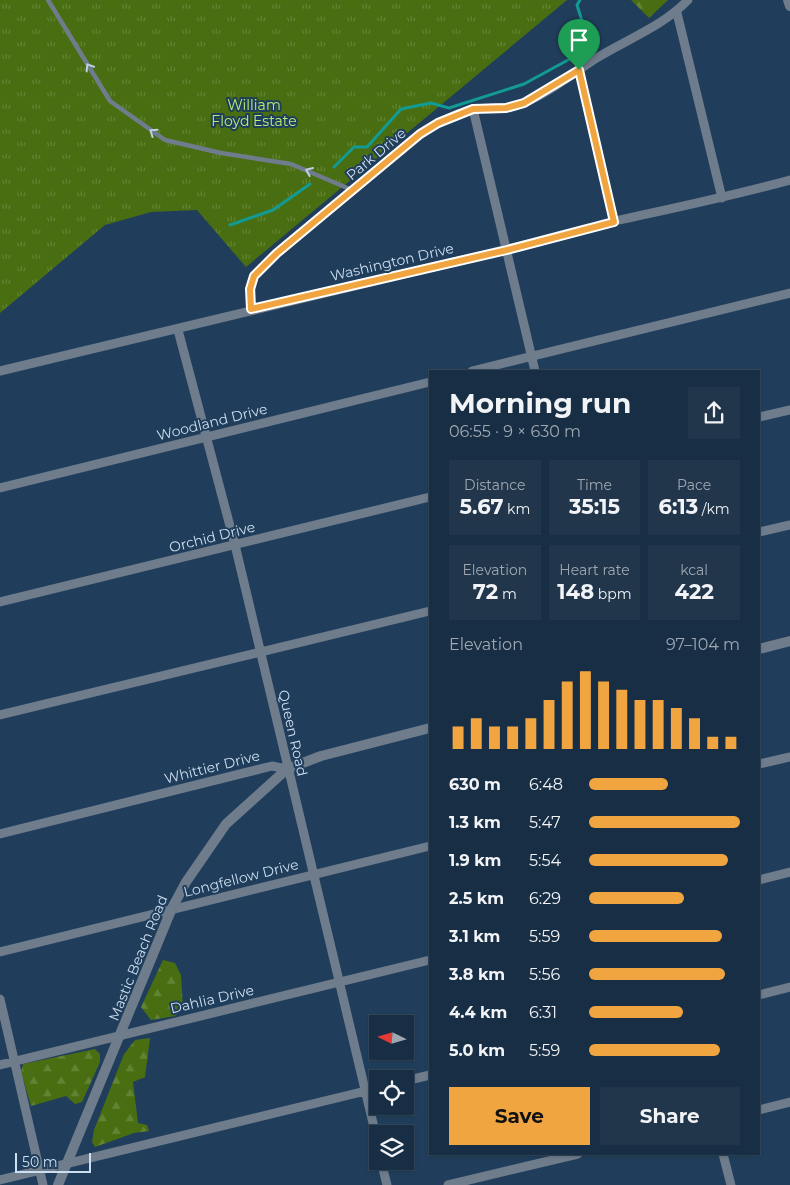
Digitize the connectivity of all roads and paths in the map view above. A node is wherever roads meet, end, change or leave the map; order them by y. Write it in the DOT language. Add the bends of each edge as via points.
graph roads {
  1 [pos="48,0"];
  2 [pos="688,0"];
  3 [pos="788,0"];
  4 [pos="790,6"];
  5 [pos="677,13"];
  6 [pos="579,70"];
  7 [pos="473,109"];
  8 [pos="790,180"];
  9 [pos="354,191"];
  10 [pos="722,198"];
  11 [pos="614,222"];
  12 [pos="507,250"];
  13 [pos="790,293"];
  14 [pos="251,309"];
  15 [pos="178,330"];
  16 [pos="532,356"];
  17 [pos="476,370"];
  18 [pos="536,370"];
  19 [pos="0,371"];
  20 [pos="429,382"];
  21 [pos="790,410"];
  22 [pos="760,417"];
  23 [pos="208,437"];
  24 [pos="0,488"];
  25 [pos="429,497"];
  26 [pos="790,525"];
  27 [pos="760,532"];
  28 [pos="235,545"];
  29 [pos="0,602"];
  30 [pos="429,611"];
  31 [pos="790,641"];
  32 [pos="760,649"];
  33 [pos="259,652"];
  34 [pos="0,715"];
  35 [pos="429,728"];
  36 [pos="790,757"];
  37 [pos="760,764"];
  38 [pos="287,769"];
  39 [pos="0,834"];
  40 [pos="429,846"];
  41 [pos="790,872"];
  42 [pos="313,874"];
  43 [pos="760,880"];
  44 [pos="172,908"];
  45 [pos="0,952"];
  46 [pos="429,960"];
  47 [pos="338,983"];
  48 [pos="790,987"];
  49 [pos="760,995"];
  50 [pos="0,999"];
  51 [pos="121,1035"];
  52 [pos="13,1062"];
  53 [pos="0,1065"];
  54 [pos="429,1075"];
  55 [pos="414,1079"];
  56 [pos="369,1090"];
  57 [pos="365,1091"];
  58 [pos="790,1102"];
  59 [pos="760,1110"];
  60 [pos="373,1125"];
  61 [pos="574,1155"];
  62 [pos="723,1155"];
  63 [pos="68,1164"];
  64 [pos="39,1170"];
  65 [pos="383,1170"];
  66 [pos="0,1180"];
  67 [pos="43,1185"];
  68 [pos="58,1185"];
  69 [pos="387,1185"];
  70 [pos="448,1185"];
  71 [pos="731,1185"];
  9 -- 1 [label="lane, one-way" via="291,164 221,154 165,140 110,101"];
  2 -- 5 [label="street, Park Drive"];
  3 -- 4 [label="street"];
  5 -- 6 [label="street, Park Drive"];
  5 -- 10 [label="street"];
  6 -- 7 [label="street, Park Drive" via="524,103 506,108"];
  6 -- 11 [label="street"];
  7 -- 9 [label="street, Park Drive" via="420,134"];
  7 -- 12 [label="street"];
  8 -- 10 [label="street, Washington Drive"];
  9 -- 14 [label="street, Park Drive" via="277,253 254,276 250,289"];
  10 -- 11 [label="street, Washington Drive"];
  11 -- 12 [label="street, Washington Drive"];
  12 -- 14 [label="street, Washington Drive"];
  12 -- 16 [label="street"];
  13 -- 16 [label="street"];
  14 -- 15 [label="street, Washington Drive"];
  15 -- 19 [label="street, Washington Drive"];
  15 -- 23 [label="street, Queen Road"];
  16 -- 17 [label="street"];
  16 -- 18 [label="street"];
  20 -- 23 [label="street, Woodland Drive"];
  21 -- 22 [label="street"];
  23 -- 24 [label="street, Woodland Drive"];
  23 -- 28 [label="street, Queen Road"];
  25 -- 28 [label="street, Orchid Drive"];
  26 -- 27 [label="street"];
  28 -- 29 [label="street, Orchid Drive"];
  28 -- 33 [label="street, Queen Road"];
  30 -- 33 [label="street"];
  31 -- 32 [label="street"];
  33 -- 34 [label="street"];
  33 -- 38 [label="street, Queen Road"];
  35 -- 38 [label="street, Whittier Drive" via="321,756"];
  36 -- 37 [label="street"];
  38 -- 39 [label="street, Whittier Drive" via="272,766"];
  38 -- 42 [label="street, Queen Road"];
  38 -- 44 [label="street, Mastic Beach Road" via="226,824"];
  40 -- 42 [label="street, Longfellow Drive"];
  41 -- 43 [label="street"];
  42 -- 44 [label="street, Longfellow Drive"];
  42 -- 47 [label="street, Queen Road"];
  44 -- 45 [label="street, Longfellow Drive"];
  44 -- 51 [label="street, Mastic Beach Road"];
  46 -- 47 [label="street, Dahlia Drive"];
  47 -- 51 [label="street, Dahlia Drive"];
  47 -- 57 [label="street, Queen Road"];
  48 -- 49 [label="street"];
  50 -- 52 [label="street"];
  51 -- 52 [label="street, Dahlia Drive"];
  51 -- 63 [label="street, Mastic Beach Road"];
  52 -- 53 [label="street, Dahlia Drive"];
  52 -- 64 [label="street"];
  54 -- 55 [label="street"];
  56 -- 57 [label="street"];
  57 -- 60 [label="street, Queen Road"];
  57 -- 63 [label="street"];
  58 -- 59 [label="street"];
  61 -- 70 [label="street"];
  62 -- 71 [label="street"];
  63 -- 64 [label="street"];
  63 -- 68 [label="street, Mastic Beach Road"];
  64 -- 66 [label="street"];
  64 -- 67 [label="street"];
  65 -- 69 [label="street"];
}
